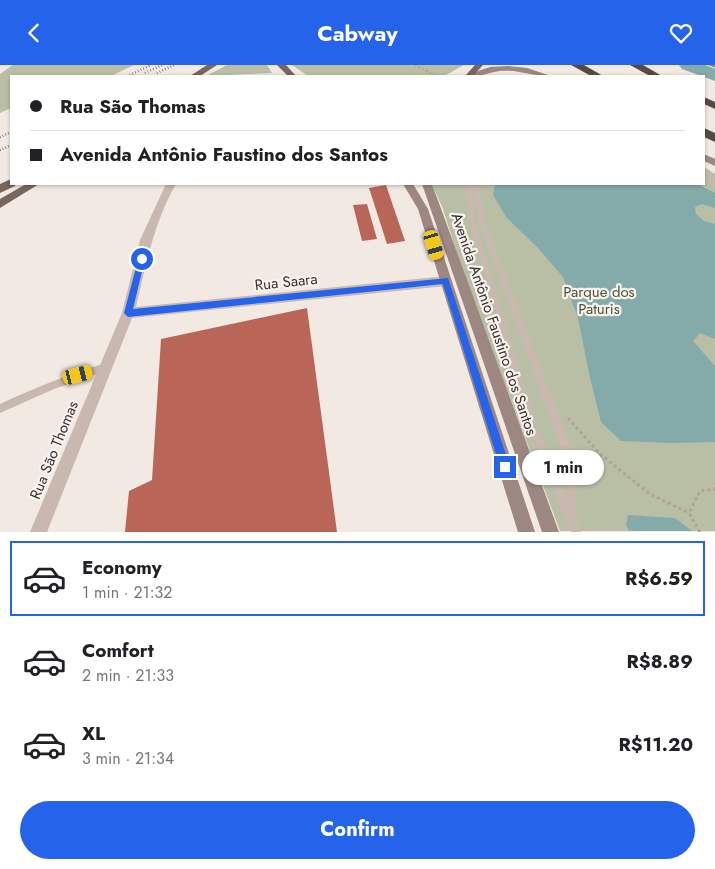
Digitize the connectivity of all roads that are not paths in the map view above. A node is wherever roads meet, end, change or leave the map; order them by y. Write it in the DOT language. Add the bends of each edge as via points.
graph roads {
  1 [pos="213,65"];
  2 [pos="281,65"];
  3 [pos="480,65"];
  4 [pos="535,65"];
  5 [pos="576,65"];
  6 [pos="634,65"];
  7 [pos="196,75"];
  8 [pos="291,75"];
  9 [pos="470,75"];
  10 [pos="472,75"];
  11 [pos="543,75"];
  12 [pos="554,75"];
  13 [pos="596,75"];
  14 [pos="655,75"];
  15 [pos="32,185"];
  16 [pos="170,185"];
  17 [pos="409,185"];
  18 [pos="427,185"];
  19 [pos="469,185"];
  20 [pos="476,185"];
  21 [pos="0,204"];
  22 [pos="446,281"];
  23 [pos="128,313"];
  24 [pos="106,367"];
  25 [pos="0,409"];
  26 [pos="571,521"];
  27 [pos="38,531"];
  28 [pos="527,531"];
  29 [pos="551,531"];
  30 [pos="576,531"];
  1 -- 7 [label="main road"];
  2 -- 8 [label="main road"];
  3 -- 9 [label="main road"];
  4 -- 12 [label="main road"];
  5 -- 13 [label="highway"];
  6 -- 14 [label="highway"];
  10 -- 11 [label="main road" via="512,67"];
  15 -- 21 [label="main road"];
  16 -- 23 [label="street, Rua São Thomas" via="146,240"];
  17 -- 22 [label="main road, Avenida Antônio Faustino dos Santos" via="423,209"];
  18 -- 29 [label="main road, Avenida Antônio Faustino dos Santos"];
  19 -- 26 [label="lane" via="471,217 531,423"];
  20 -- 26 [label="lane" via="480,216 573,467"];
  22 -- 23 [label="street, Rua Saara"];
  22 -- 28 [label="main road, Avenida Antônio Faustino dos Santos"];
  23 -- 24 [label="street, Rua São Thomas"];
  24 -- 25 [label="lane" via="38,390"];
  24 -- 27 [label="street, Rua São Thomas"];
  26 -- 30 [label="lane"];
}
